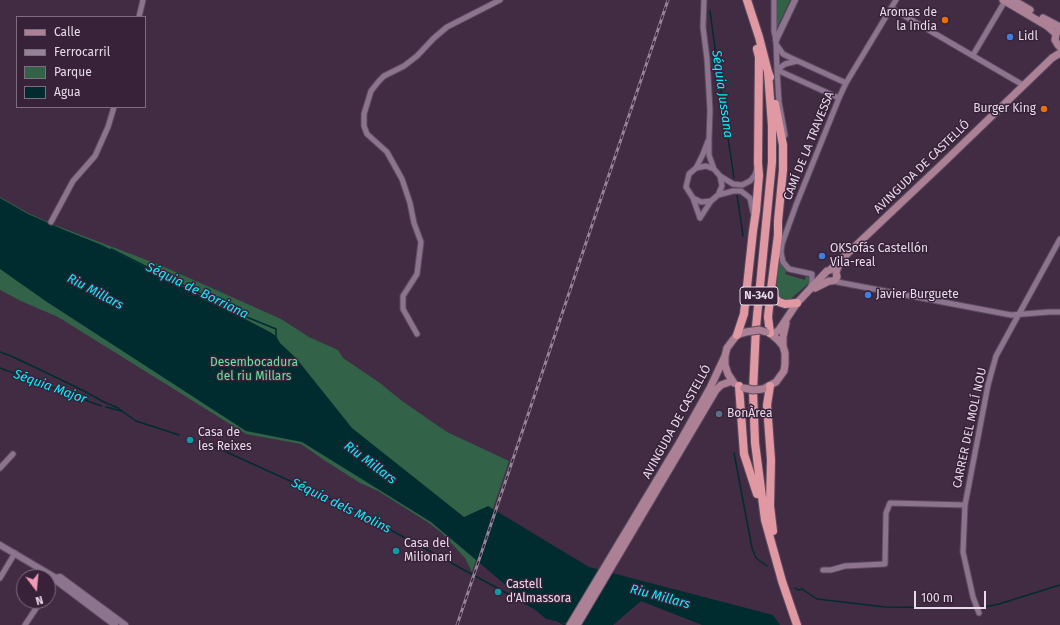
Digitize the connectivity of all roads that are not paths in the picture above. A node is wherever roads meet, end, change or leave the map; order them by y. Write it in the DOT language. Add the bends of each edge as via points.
graph roads {
  1 [pos="143,0"];
  2 [pos="500,0"];
  3 [pos="704,0"];
  4 [pos="747,0"];
  5 [pos="774,0"];
  6 [pos="795,0"];
  7 [pos="896,0"];
  8 [pos="1004,0"];
  9 [pos="1013,0"];
  10 [pos="1022,2"];
  11 [pos="891,8"];
  12 [pos="139,16"];
  13 [pos="1059,30"];
  14 [pos="759,37"];
  15 [pos="776,42"];
  16 [pos="1059,46"];
  17 [pos="1060,53"];
  18 [pos="973,55"];
  19 [pos="1052,58"];
  20 [pos="797,61"];
  21 [pos="776,70"];
  22 [pos="768,72"];
  23 [pos="846,83"];
  24 [pos="1023,85"];
  25 [pos="839,98"];
  26 [pos="114,108"];
  27 [pos="709,138"];
  28 [pos="758,164"];
  29 [pos="696,168"];
  30 [pos="714,169"];
  31 [pos="720,176"];
  32 [pos="718,195"];
  33 [pos="693,198"];
  34 [pos="711,200"];
  35 [pos="51,222"];
  36 [pos="753,231"];
  37 [pos="778,236"];
  38 [pos="1060,238"];
  39 [pos="774,272"];
  40 [pos="832,273"];
  41 [pos="830,281"];
  42 [pos="848,284"];
  43 [pos="809,290"];
  44 [pos="797,303"];
  45 [pos="1060,312"];
  46 [pos="1019,315"];
  47 [pos="786,322"];
  48 [pos="769,333"];
  49 [pos="417,334"];
  50 [pos="737,335"];
  51 [pos="783,346"];
  52 [pos="725,356"];
  53 [pos="738,385"];
  54 [pos="767,387"];
  55 [pos="13,454"];
  56 [pos="0,468"];
  57 [pos="649,498"];
  58 [pos="965,505"];
  59 [pos="765,520"];
  60 [pos="0,545"];
  61 [pos="773,552"];
  62 [pos="15,553"];
  63 [pos="41,569"];
  64 [pos="822,570"];
  65 [pos="0,578"];
  66 [pos="56,578"];
  67 [pos="36,609"];
  68 [pos="979,613"];
  69 [pos="25,625"];
  70 [pos="115,625"];
  71 [pos="125,625"];
  72 [pos="570,625"];
  73 [pos="577,625"];
  74 [pos="797,625"];
  1 -- 12 [label="street"];
  2 -- 49 [label="street" via="447,27 417,56 384,76 371,92 364,114 367,134 387,152 402,180 421,242 416,274 403,296 403,309"];
  3 -- 27 [label="street" via="703,27 710,110"];
  4 -- 14 [label="highway, N-340"];
  5 -- 15 [label="street"];
  6 -- 15 [label="street"];
  7 -- 11 [label="street, CAMÍ DE LA TRAVESSA"];
  8 -- 13 [label="main road"];
  8 -- 18 [label="street"];
  9 -- 10 [label="main road"];
  10 -- 13 [label="main road"];
  11 -- 18 [label="street"];
  11 -- 23 [label="street, CAMÍ DE LA TRAVESSA"];
  13 -- 16 [label="main road" via="1055,40"];
  14 -- 22 [label="highway, N-340"];
  14 -- 28 [label="highway"];
  15 -- 20 [label="street" via="783,54"];
  15 -- 21 [label="street"];
  16 -- 19 [label="main road, AVINGUDA DE CASTELLÓ"];
  17 -- 19 [label="main road, AVINGUDA DE CASTELLÓ"];
  18 -- 24 [label="street"];
  19 -- 24 [label="main road, AVINGUDA DE CASTELLÓ"];
  20 -- 21 [label="street"];
  20 -- 23 [label="street"];
  21 -- 25 [label="street"];
  21 -- 37 [label="street" via="786,144 785,185"];
  22 -- 37 [label="highway" via="783,145"];
  22 -- 59 [label="highway, N-340" via="772,162 756,327 753,391 755,444"];
  23 -- 25 [label="street, CAMÍ DE LA TRAVESSA"];
  24 -- 40 [label="main road, AVINGUDA DE CASTELLÓ" via="842,258"];
  25 -- 43 [label="street, CAMÍ DE LA TRAVESSA" via="782,244 783,262 788,268 812,274"];
  26 -- 35 [label="street" via="95,156 73,181"];
  27 -- 29 [label="street"];
  27 -- 30 [label="street" via="709,155"];
  28 -- 31 [label="street" via="755,175 742,185 733,184"];
  28 -- 36 [label="highway"];
  29 -- 30 [label="street" via="706,166"];
  29 -- 33 [label="street" via="689,174 686,187"];
  30 -- 31 [label="street"];
  31 -- 32 [label="street" via="722,186"];
  32 -- 34 [label="street"];
  32 -- 36 [label="street" via="741,191 750,198"];
  33 -- 34 [label="street" via="701,202"];
  33 -- 34 [label="street" via="700,218"];
  36 -- 50 [label="highway" via="744,314"];
  37 -- 39 [label="highway"];
  38 -- 46 [label="street, CARRER DEL MOLÍ NOU"];
  39 -- 44 [label="highway" via="775,298 785,304"];
  39 -- 48 [label="highway" via="768,317"];
  40 -- 41 [label="main road" via="836,278"];
  40 -- 41 [label="main road" via="825,277"];
  40 -- 42 [label="street"];
  40 -- 43 [label="main road, AVINGUDA DE CASTELLÓ"];
  41 -- 42 [label="street"];
  41 -- 43 [label="main road, AVINGUDA DE CASTELLÓ"];
  42 -- 46 [label="street"];
  43 -- 44 [label="main road, AVINGUDA DE CASTELLÓ"];
  44 -- 47 [label="main road, AVINGUDA DE CASTELLÓ"];
  45 -- 46 [label="street"];
  46 -- 58 [label="street, CARRER DEL MOLÍ NOU" via="996,356"];
  47 -- 48 [label="main road, AVINGUDA DE CASTELLÓ" via="779,330"];
  47 -- 51 [label="main road, AVINGUDA DE CASTELLÓ"];
  48 -- 50 [label="main road, bridge" via="759,330"];
  48 -- 51 [label="main road"];
  50 -- 52 [label="main road" via="727,348"];
  51 -- 54 [label="main road" via="784,371 776,382"];
  52 -- 53 [label="main road" via="728,374"];
  52 -- 57 [label="main road, AVINGUDA DE CASTELLÓ"];
  53 -- 54 [label="main road, bridge" via="753,390"];
  53 -- 57 [label="main road, AVINGUDA DE CASTELLÓ" via="721,385 716,390"];
  53 -- 59 [label="highway" via="744,454"];
  54 -- 61 [label="highway" via="771,460 770,506 776,544"];
  55 -- 56 [label="street"];
  57 -- 72 [label="main road"];
  57 -- 73 [label="main road"];
  58 -- 64 [label="street, CARRER DEL MOLÍ NOU" via="890,502 886,513 885,564"];
  58 -- 68 [label="street, CARRER DEL MOLÍ NOU" via="963,552"];
  59 -- 61 [label="highway, N-340"];
  60 -- 62 [label="street"];
  61 -- 74 [label="highway, N-340"];
  62 -- 63 [label="street"];
  62 -- 65 [label="street"];
  66 -- 70 [label="street"];
  66 -- 71 [label="street" via="60,577"];
  67 -- 69 [label="street"];
}
